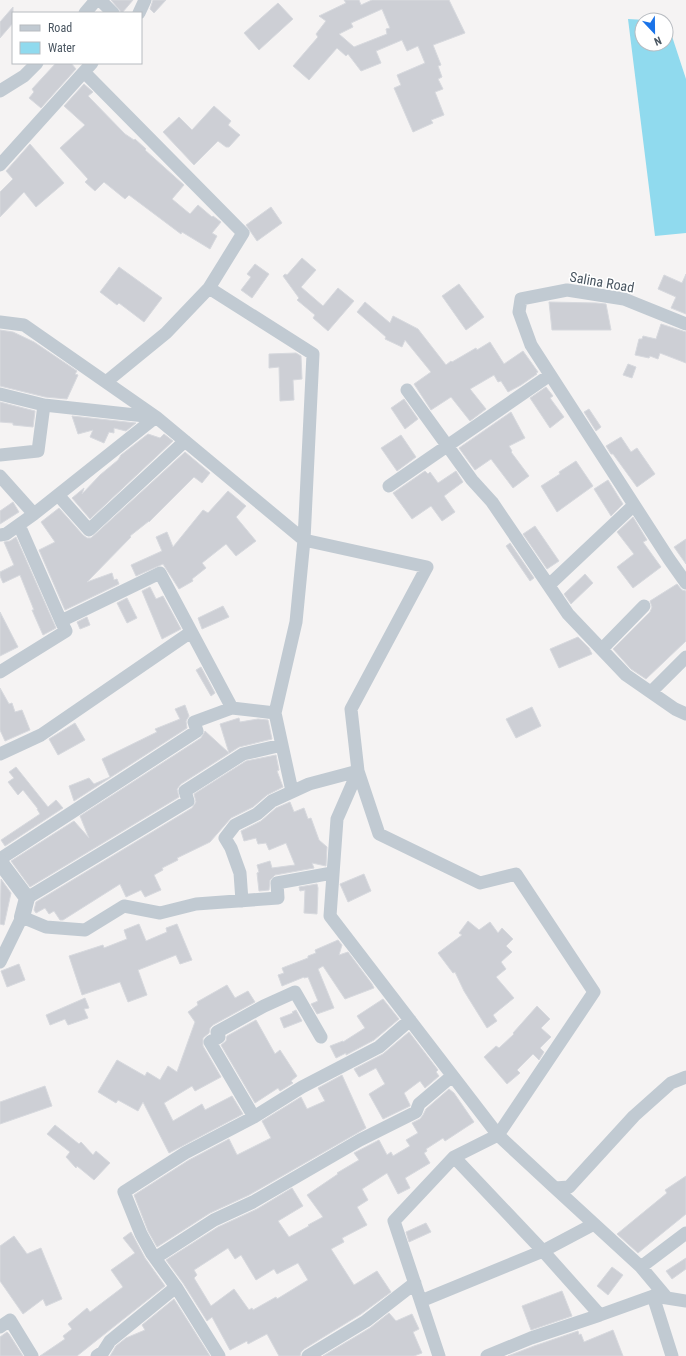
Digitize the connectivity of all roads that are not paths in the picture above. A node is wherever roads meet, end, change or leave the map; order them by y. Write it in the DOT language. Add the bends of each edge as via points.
graph roads {
  1 [pos="96,0"];
  2 [pos="100,0"];
  3 [pos="145,0"];
  4 [pos="85,12"];
  5 [pos="112,12"];
  6 [pos="139,12"];
  7 [pos="36,64"];
  8 [pos="88,68"];
  9 [pos="0,91"];
  10 [pos="0,165"];
  11 [pos="209,288"];
  12 [pos="0,322"];
  13 [pos="686,324"];
  14 [pos="550,375"];
  15 [pos="106,382"];
  16 [pos="407,390"];
  17 [pos="0,394"];
  18 [pos="44,405"];
  19 [pos="156,417"];
  20 [pos="185,441"];
  21 [pos="448,445"];
  22 [pos="0,455"];
  23 [pos="0,476"];
  24 [pos="389,486"];
  25 [pos="58,495"];
  26 [pos="634,505"];
  27 [pos="34,514"];
  28 [pos="19,525"];
  29 [pos="0,535"];
  30 [pos="304,540"];
  31 [pos="686,583"];
  32 [pos="549,585"];
  33 [pos="644,606"];
  34 [pos="61,621"];
  35 [pos="191,632"];
  36 [pos="602,649"];
  37 [pos="686,656"];
  38 [pos="0,672"];
  39 [pos="651,692"];
  40 [pos="232,708"];
  41 [pos="275,714"];
  42 [pos="686,714"];
  43 [pos="282,745"];
  44 [pos="0,754"];
  45 [pos="358,771"];
  46 [pos="292,791"];
  47 [pos="0,860"];
  48 [pos="332,873"];
  49 [pos="27,898"];
  50 [pos="242,901"];
  51 [pos="22,917"];
  52 [pos="0,962"];
  53 [pos="410,1020"];
  54 [pos="321,1037"];
  55 [pos="452,1076"];
  56 [pos="686,1077"];
  57 [pos="254,1117"];
  58 [pos="498,1135"];
  59 [pos="454,1157"];
  60 [pos="555,1188"];
  61 [pos="594,1224"];
  62 [pos="686,1233"];
  63 [pos="543,1251"];
  64 [pos="155,1258"];
  65 [pos="641,1267"];
  66 [pos="414,1283"];
  67 [pos="176,1287"];
  68 [pos="654,1296"];
  69 [pos="667,1298"];
  70 [pos="421,1301"];
  71 [pos="686,1301"];
  72 [pos="600,1315"];
  73 [pos="3,1321"];
  74 [pos="436,1354"];
  75 [pos="32,1356"];
  76 [pos="97,1356"];
  77 [pos="219,1356"];
  78 [pos="308,1356"];
  79 [pos="487,1356"];
  80 [pos="672,1356"];
  1 -- 4 [label="street"];
  2 -- 5 [label="street"];
  3 -- 6 [label="street"];
  7 -- 9 [label="street" via="24,76"];
  8 -- 10 [label="street"];
  8 -- 11 [label="street" via="244,233"];
  11 -- 15 [label="street" via="166,333"];
  11 -- 30 [label="street" via="313,354"];
  12 -- 15 [label="street" via="24,325"];
  13 -- 14 [label="street, Salina Road" via="624,299 567,290 521,299 520,312 531,345"];
  14 -- 21 [label="street"];
  14 -- 26 [label="street"];
  15 -- 19 [label="street"];
  16 -- 21 [label="street"];
  17 -- 18 [label="street"];
  18 -- 19 [label="street"];
  18 -- 22 [label="street" via="38,451"];
  19 -- 20 [label="street"];
  19 -- 25 [label="street"];
  20 -- 25 [label="street" via="89,530"];
  20 -- 30 [label="street"];
  21 -- 24 [label="street"];
  21 -- 32 [label="street" via="472,480 492,502"];
  23 -- 27 [label="street"];
  25 -- 27 [label="street"];
  26 -- 31 [label="street"];
  26 -- 32 [label="street"];
  27 -- 28 [label="street"];
  28 -- 29 [label="street"];
  28 -- 34 [label="street"];
  30 -- 41 [label="street" via="296,622"];
  30 -- 45 [label="street" via="427,567 351,710"];
  32 -- 36 [label="street" via="568,614"];
  33 -- 36 [label="street"];
  34 -- 35 [label="street" via="160,573"];
  34 -- 38 [label="street" via="66,631"];
  35 -- 40 [label="street"];
  35 -- 44 [label="street" via="41,735"];
  36 -- 39 [label="street" via="626,674"];
  37 -- 39 [label="street"];
  39 -- 42 [label="street"];
  40 -- 41 [label="street"];
  40 -- 47 [label="street" via="194,722 197,731"];
  41 -- 43 [label="street"];
  43 -- 46 [label="street"];
  43 -- 49 [label="street" via="243,754 185,791 188,801"];
  45 -- 46 [label="street"];
  45 -- 48 [label="street" via="337,819"];
  45 -- 58 [label="street" via="379,834 480,883 516,874 594,992"];
  46 -- 50 [label="street" via="272,800 256,814 235,825 225,838 240,873"];
  47 -- 49 [label="street"];
  48 -- 50 [label="street" via="277,882 278,898"];
  48 -- 53 [label="street" via="330,916"];
  49 -- 51 [label="street"];
  50 -- 51 [label="street" via="196,904 160,913 124,906 85,930 46,927"];
  51 -- 52 [label="street"];
  53 -- 55 [label="street"];
  53 -- 57 [label="street" via="379,1047 302,1087"];
  54 -- 57 [label="street" via="295,992 216,1032 219,1036 210,1042"];
  55 -- 58 [label="street"];
  55 -- 64 [label="street" via="419,1104 416,1112 360,1140 253,1202 214,1220"];
  56 -- 60 [label="street" via="671,1083 634,1116 569,1187"];
  57 -- 64 [label="street" via="185,1153 124,1192"];
  58 -- 59 [label="street"];
  58 -- 60 [label="street"];
  59 -- 63 [label="street"];
  59 -- 66 [label="street" via="394,1221"];
  60 -- 61 [label="street"];
  61 -- 63 [label="street"];
  61 -- 65 [label="street"];
  62 -- 65 [label="street"];
  63 -- 70 [label="street"];
  63 -- 72 [label="street"];
  64 -- 67 [label="street"];
  65 -- 69 [label="street"];
  66 -- 70 [label="street"];
  66 -- 78 [label="street" via="366,1321"];
  67 -- 76 [label="street" via="110,1341"];
  67 -- 77 [label="street"];
  68 -- 69 [label="street"];
  68 -- 72 [label="street"];
  68 -- 80 [label="street"];
  69 -- 71 [label="street"];
  70 -- 74 [label="street"];
  72 -- 79 [label="street"];
  73 -- 75 [label="street"];
}
